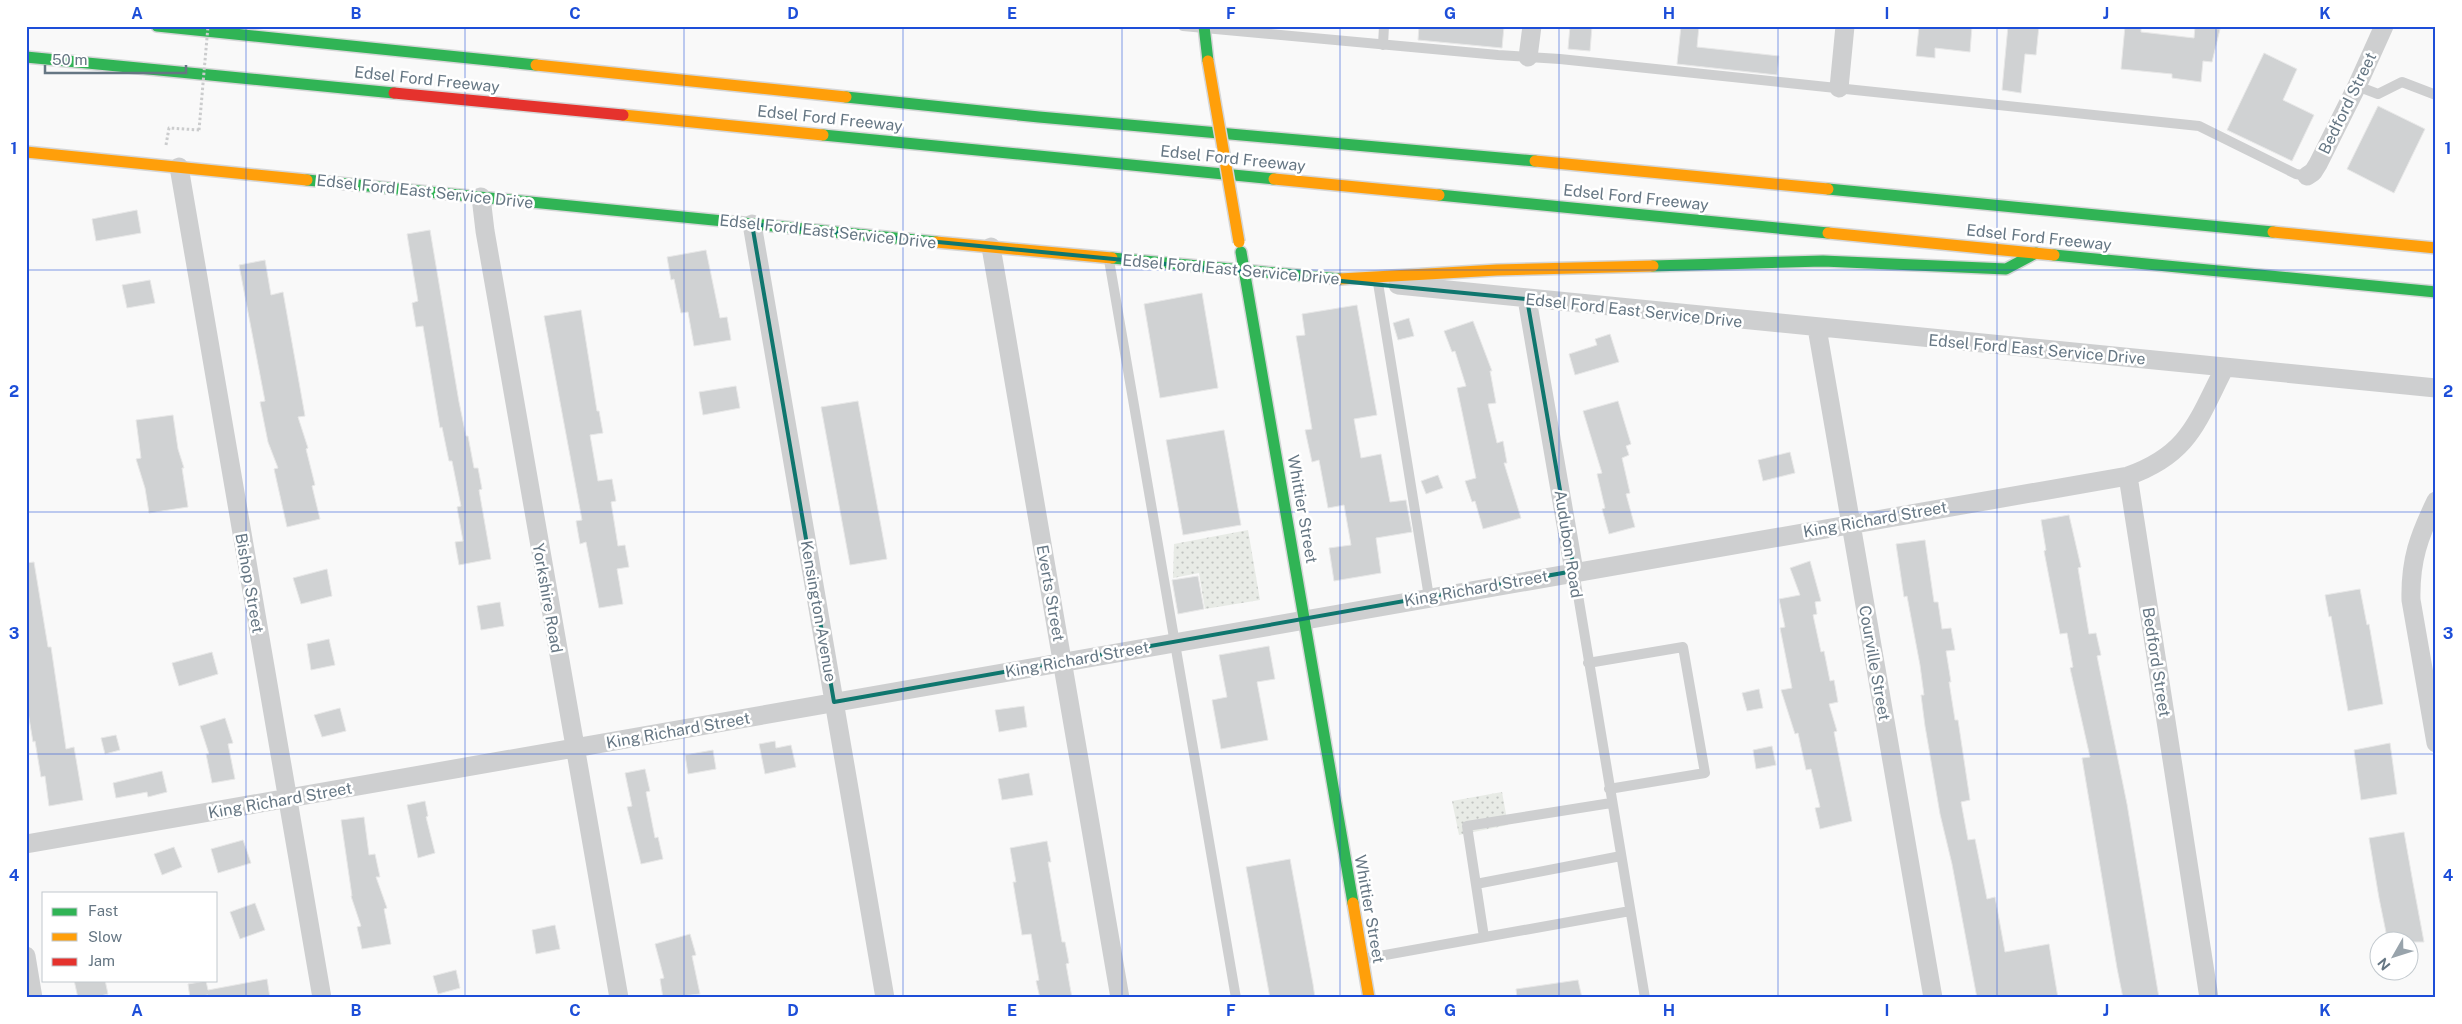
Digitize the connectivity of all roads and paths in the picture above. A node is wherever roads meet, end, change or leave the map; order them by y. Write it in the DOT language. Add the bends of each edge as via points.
graph roads {
  1 [pos="157,26"];
  2 [pos="208,26"];
  3 [pos="1184,26"];
  4 [pos="1384,26"];
  5 [pos="1532,26"];
  6 [pos="1845,26"];
  7 [pos="2384,26"];
  8 [pos="1204,27"];
  9 [pos="336,33"];
  10 [pos="1383,45"];
  11 [pos="420,53"];
  12 [pos="26,57"];
  13 [pos="1528,57"];
  14 [pos="59,60"];
  15 [pos="26,67"];
  16 [pos="2357,86"];
  17 [pos="1839,88"];
  18 [pos="2436,95"];
  19 [pos="26,152"];
  20 [pos="171,166"];
  21 [pos="2306,176"];
  22 [pos="481,197"];
  23 [pos="752,224"];
  24 [pos="991,247"];
  25 [pos="2436,248"];
  26 [pos="2036,253"];
  27 [pos="1108,257"];
  28 [pos="1245,269"];
  29 [pos="1340,279"];
  30 [pos="1378,283"];
  31 [pos="2436,292"];
  32 [pos="1527,299"];
  33 [pos="1817,328"];
  34 [pos="2225,367"];
  35 [pos="2436,388"];
  36 [pos="2128,476"];
  37 [pos="2436,501"];
  38 [pos="1851,523"];
  39 [pos="1574,571"];
  40 [pos="1428,597"];
  41 [pos="1305,618"];
  42 [pos="1175,642"];
  43 [pos="1062,662"];
  44 [pos="1588,663"];
  45 [pos="834,702"];
  46 [pos="2436,743"];
  47 [pos="574,748"];
  48 [pos="1609,790"];
  49 [pos="287,799"];
  50 [pos="1611,803"];
  51 [pos="26,844"];
  52 [pos="1620,856"];
  53 [pos="1476,884"];
  54 [pos="1630,911"];
  55 [pos="1484,937"];
  56 [pos="26,956"];
  57 [pos="1362,959"];
  58 [pos="33,998"];
  59 [pos="322,998"];
  60 [pos="619,998"];
  61 [pos="885,998"];
  62 [pos="1120,998"];
  63 [pos="1236,998"];
  64 [pos="1369,998"];
  65 [pos="1645,998"];
  66 [pos="1933,998"];
  67 [pos="2209,998"];
  1 -- 11 [label="main road, Edsel Ford Freeway"];
  2 -- 20 [label="path, bridge" via="199,130 169,128"];
  3 -- 8 [label="lane"];
  4 -- 10 [label="lane"];
  5 -- 13 [label="street"];
  6 -- 17 [label="street"];
  7 -- 16 [label="street, Bedford Street"];
  8 -- 10 [label="lane"];
  8 -- 28 [label="main road, Whittier Street, bridge"];
  9 -- 11 [label="main road"];
  10 -- 13 [label="lane"];
  11 -- 25 [label="main road, Edsel Ford Freeway" via="1039,117"];
  12 -- 14 [label="main road, Edsel Ford Freeway"];
  13 -- 17 [label="lane"];
  14 -- 15 [label="main road"];
  14 -- 26 [label="main road, Edsel Ford Freeway"];
  16 -- 18 [label="lane" via="2378,94 2402,82"];
  16 -- 21 [label="street, Bedford Street" via="2318,164"];
  17 -- 21 [label="lane" via="2199,126"];
  19 -- 20 [label="main road, Edsel Ford East Service Drive"];
  20 -- 22 [label="main road, Edsel Ford East Service Drive"];
  20 -- 49 [label="street, Bishop Street"];
  22 -- 23 [label="main road, Edsel Ford East Service Drive"];
  22 -- 47 [label="street, Yorkshire Road"];
  23 -- 24 [label="main road, Edsel Ford East Service Drive"];
  23 -- 45 [label="street, Kensington Avenue"];
  24 -- 27 [label="main road, Edsel Ford East Service Drive"];
  24 -- 43 [label="street, Everts Street"];
  26 -- 29 [label="main road" via="2006,269 1823,261 1497,270"];
  26 -- 31 [label="main road, Edsel Ford Freeway"];
  27 -- 28 [label="main road, Edsel Ford East Service Drive"];
  27 -- 42 [label="lane"];
  28 -- 29 [label="main road, Edsel Ford East Service Drive"];
  28 -- 41 [label="main road, Whittier Street"];
  29 -- 30 [label="street, Edsel Ford East Service Drive"];
  30 -- 32 [label="street, Edsel Ford East Service Drive"];
  30 -- 40 [label="lane"];
  32 -- 33 [label="street, Edsel Ford East Service Drive"];
  32 -- 39 [label="street, Audubon Road"];
  33 -- 34 [label="street, Edsel Ford East Service Drive"];
  33 -- 38 [label="street, Courville Street"];
  34 -- 35 [label="street, Edsel Ford East Service Drive"];
  34 -- 36 [label="street" via="2190,434 2159,463"];
  36 -- 38 [label="street, King Richard Street"];
  36 -- 67 [label="street, Bedford Street"];
  37 -- 46 [label="street" via="2416,545 2410,579"];
  38 -- 39 [label="street, King Richard Street"];
  38 -- 66 [label="street, Courville Street"];
  39 -- 40 [label="street, King Richard Street"];
  39 -- 44 [label="lane, Audubon Road"];
  40 -- 41 [label="street, King Richard Street"];
  41 -- 42 [label="street, King Richard Street"];
  41 -- 57 [label="main road, Whittier Street"];
  42 -- 43 [label="street, King Richard Street"];
  42 -- 63 [label="lane"];
  43 -- 45 [label="street, King Richard Street"];
  43 -- 62 [label="street, Everts Street"];
  44 -- 48 [label="lane, Audubon Road"];
  44 -- 48 [label="lane" via="1683,647 1705,773"];
  45 -- 47 [label="street, King Richard Street"];
  45 -- 61 [label="street, Kensington Avenue"];
  47 -- 49 [label="street, King Richard Street"];
  47 -- 60 [label="street, Yorkshire Road"];
  48 -- 50 [label="lane, Audubon Road"];
  49 -- 51 [label="street, King Richard Street"];
  49 -- 59 [label="street, Bishop Street"];
  50 -- 52 [label="lane, Audubon Road"];
  50 -- 53 [label="lane" via="1467,826"];
  52 -- 53 [label="lane"];
  52 -- 54 [label="lane, Audubon Road"];
  53 -- 55 [label="lane"];
  54 -- 55 [label="lane"];
  54 -- 65 [label="lane, Audubon Road"];
  55 -- 57 [label="lane"];
  56 -- 58 [label="street"];
  57 -- 64 [label="main road, Whittier Street"];
}
